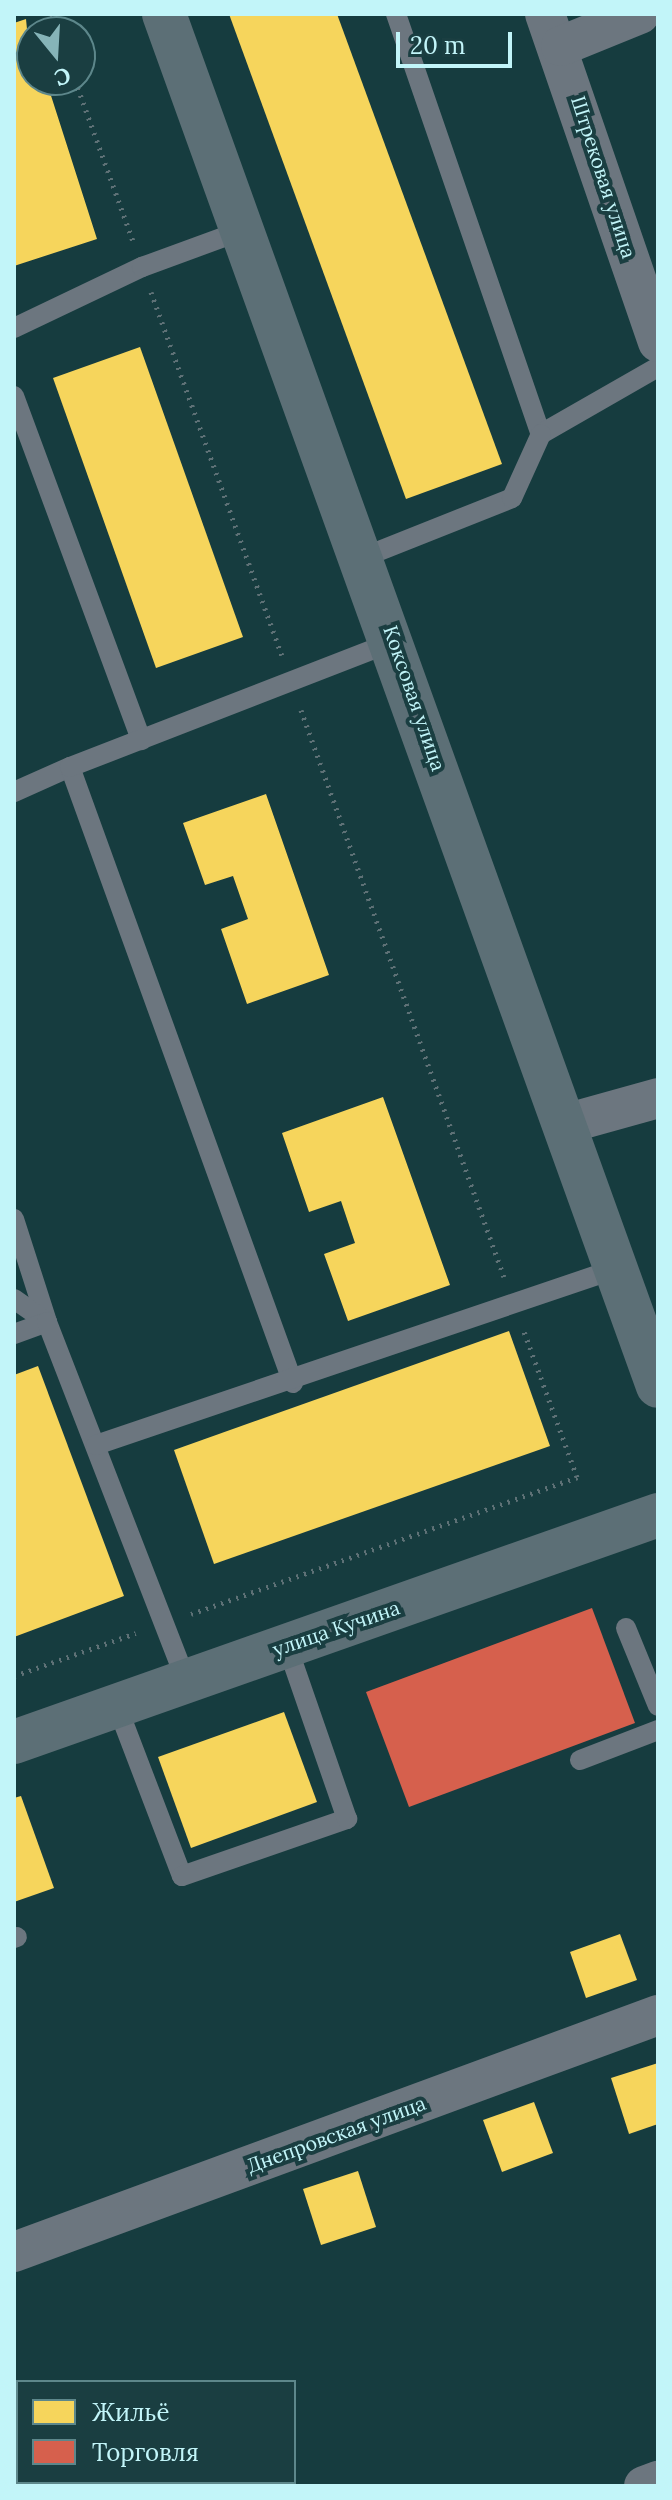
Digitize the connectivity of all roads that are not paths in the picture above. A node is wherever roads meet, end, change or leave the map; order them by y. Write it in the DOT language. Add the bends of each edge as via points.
graph roads {
  1 [pos="164,14"];
  2 [pos="396,14"];
  3 [pos="640,14"];
  4 [pos="553,30"];
  5 [pos="243,230"];
  6 [pos="14,328"];
  7 [pos="658,342"];
  8 [pos="658,367"];
  9 [pos="14,396"];
  10 [pos="541,434"];
  11 [pos="364,557"];
  12 [pos="395,641"];
  13 [pos="141,740"];
  14 [pos="70,767"];
  15 [pos="14,792"];
  16 [pos="658,1098"];
  17 [pos="565,1124"];
  18 [pos="14,1219"];
  19 [pos="615,1269"];
  20 [pos="14,1299"];
  21 [pos="47,1322"];
  22 [pos="14,1334"];
  23 [pos="293,1383"];
  24 [pos="658,1386"];
  25 [pos="96,1445"];
  26 [pos="658,1515"];
  27 [pos="626,1628"];
  28 [pos="287,1646"];
  29 [pos="186,1681"];
  30 [pos="117,1706"];
  31 [pos="658,1706"];
  32 [pos="658,1730"];
  33 [pos="14,1742"];
  34 [pos="580,1760"];
  35 [pos="658,2015"];
  36 [pos="14,2252"];
  37 [pos="658,2481"];
  38 [pos="644,2486"];
  1 -- 5 [label="main road, Коксовая улица"];
  2 -- 10 [label="lane"];
  3 -- 4 [label="street"];
  4 -- 7 [label="street, Штрековая улица"];
  5 -- 6 [label="lane" via="142,267"];
  5 -- 11 [label="main road, Коксовая улица"];
  8 -- 10 [label="lane"];
  9 -- 13 [label="lane"];
  10 -- 11 [label="lane" via="512,498"];
  11 -- 12 [label="main road, Коксовая улица"];
  12 -- 13 [label="lane"];
  12 -- 17 [label="main road, Коксовая улица"];
  13 -- 14 [label="lane"];
  14 -- 15 [label="lane"];
  14 -- 23 [label="lane"];
  16 -- 17 [label="street"];
  17 -- 19 [label="main road, Коксовая улица"];
  18 -- 21 [label="lane"];
  19 -- 23 [label="lane" via="512,1300"];
  19 -- 24 [label="main road, Коксовая улица"];
  20 -- 21 [label="lane"];
  21 -- 22 [label="lane"];
  21 -- 25 [label="lane"];
  23 -- 25 [label="lane"];
  25 -- 29 [label="lane"];
  26 -- 28 [label="main road, улица Кучина"];
  27 -- 31 [label="lane"];
  28 -- 29 [label="main road, улица Кучина"];
  28 -- 30 [label="lane" via="347,1819 182,1876"];
  29 -- 30 [label="main road, улица Кучина"];
  30 -- 33 [label="main road, улица Кучина"];
  32 -- 34 [label="lane"];
  35 -- 36 [label="street, Днепровская улица"];
  37 -- 38 [label="street"];
}
